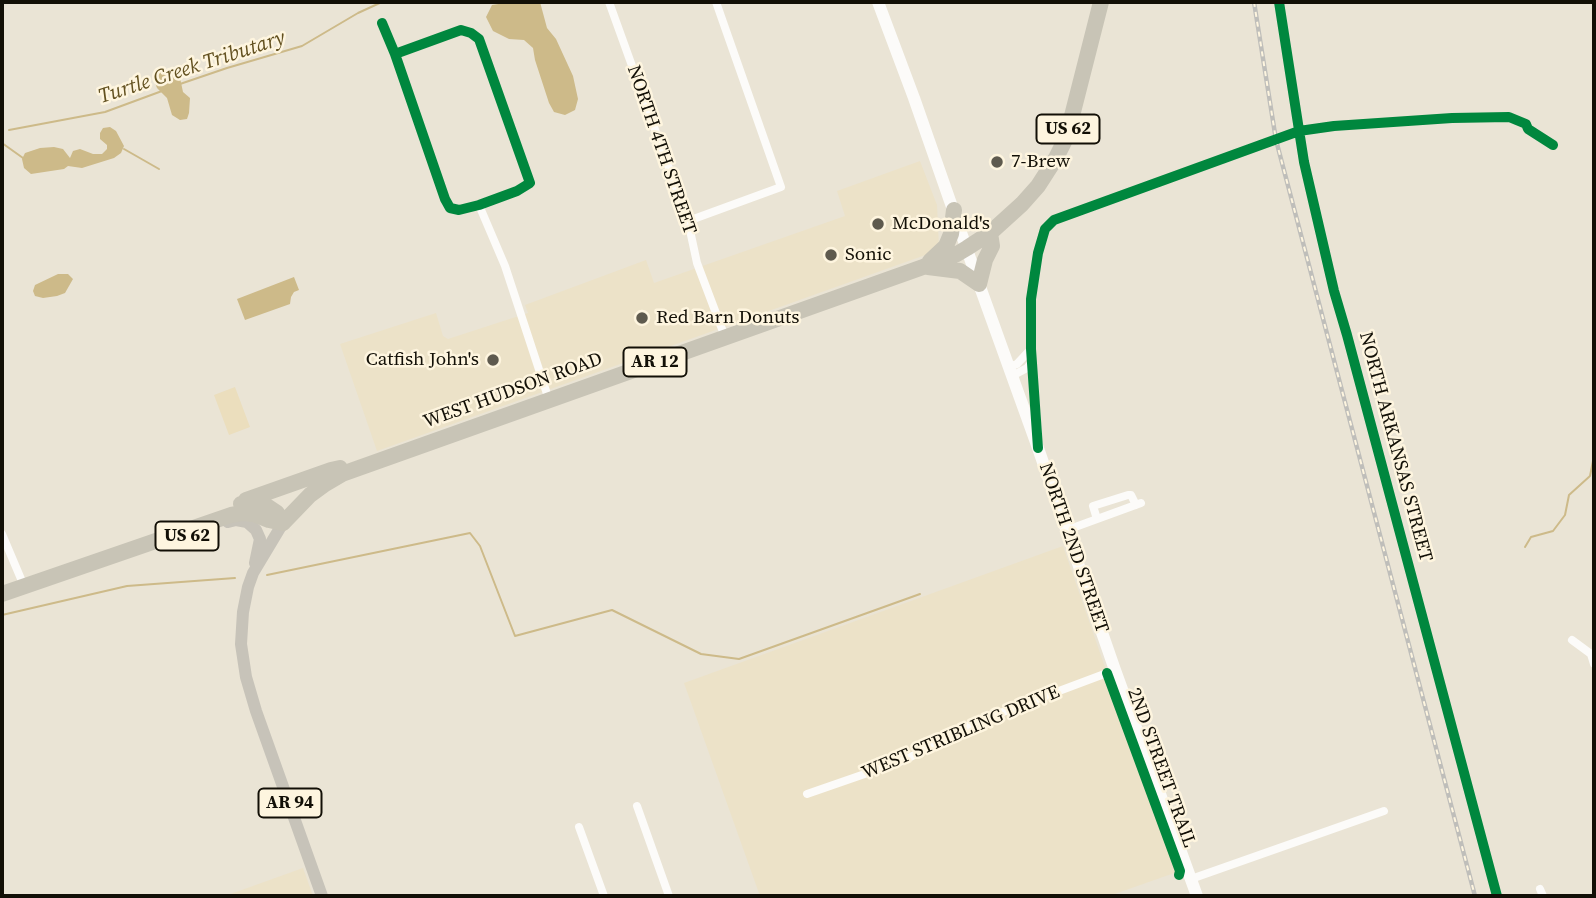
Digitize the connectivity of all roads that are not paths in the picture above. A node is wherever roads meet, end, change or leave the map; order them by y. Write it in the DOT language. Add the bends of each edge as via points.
graph roads {
  1 [pos="609,2"];
  2 [pos="716,2"];
  3 [pos="878,2"];
  4 [pos="1101,2"];
  5 [pos="1279,2"];
  6 [pos="382,23"];
  7 [pos="395,54"];
  8 [pos="1298,131"];
  9 [pos="1553,145"];
  10 [pos="479,205"];
  11 [pos="954,210"];
  12 [pos="688,221"];
  13 [pos="989,233"];
  14 [pos="967,248"];
  15 [pos="923,267"];
  16 [pos="979,284"];
  17 [pos="724,337"];
  18 [pos="1031,349"];
  19 [pos="1032,362"];
  20 [pos="1011,371"];
  21 [pos="549,400"];
  22 [pos="1038,448"];
  23 [pos="363,466"];
  24 [pos="240,504"];
  25 [pos="1097,519"];
  26 [pos="283,523"];
  27 [pos="1067,530"];
  28 [pos="2,534"];
  29 [pos="73,569"];
  30 [pos="253,573"];
  31 [pos="24,586"];
  32 [pos="2,594"];
  33 [pos="1572,640"];
  34 [pos="1594,664"];
  35 [pos="1115,670"];
  36 [pos="807,794"];
  37 [pos="637,806"];
  38 [pos="1384,811"];
  39 [pos="579,827"];
  40 [pos="1191,879"];
  41 [pos="322,896"];
  42 [pos="604,896"];
  43 [pos="669,896"];
  44 [pos="1197,896"];
  45 [pos="1497,896"];
  1 -- 12 [label="street, NORTH 4TH STREET"];
  2 -- 12 [label="street" via="781,187"];
  3 -- 11 [label="main road, NORTH 2ND STREET"];
  4 -- 13 [label="highway, US 62" via="1066,138 1038,186"];
  5 -- 8 [label="street, NORTH ARKANSAS STREET"];
  6 -- 7 [label="street"];
  7 -- 10 [label="street" via="450,208"];
  7 -- 10 [label="street" via="461,30 479,39 530,183"];
  8 -- 9 [label="street" via="1509,117"];
  8 -- 18 [label="street" via="1054,220 1045,229 1038,253 1031,299"];
  8 -- 45 [label="street, NORTH ARKANSAS STREET" via="1334,291"];
  10 -- 21 [label="street" via="505,266"];
  11 -- 14 [label="main road, NORTH 2ND STREET"];
  11 -- 15 [label="highway" via="946,246"];
  12 -- 17 [label="street, NORTH 4TH STREET" via="697,262"];
  13 -- 14 [label="highway, US 62"];
  13 -- 16 [label="highway" via="992,246"];
  14 -- 15 [label="highway, WEST HUDSON ROAD / AR 12"];
  14 -- 16 [label="main road, NORTH 2ND STREET"];
  15 -- 16 [label="highway, AR 12" via="960,271"];
  15 -- 17 [label="highway, WEST HUDSON ROAD / AR 12"];
  16 -- 20 [label="main road, NORTH 2ND STREET"];
  17 -- 21 [label="highway, WEST HUDSON ROAD / AR 12"];
  18 -- 19 [label="street"];
  18 -- 20 [label="street"];
  19 -- 20 [label="street" via="1027,368"];
  19 -- 22 [label="street"];
  20 -- 22 [label="main road, NORTH 2ND STREET"];
  21 -- 23 [label="highway, WEST HUDSON ROAD / AR 12"];
  22 -- 27 [label="main road, NORTH 2ND STREET"];
  23 -- 24 [label="highway, AR 12" via="331,470"];
  23 -- 26 [label="highway, WEST HUDSON ROAD / AR 12" via="325,484"];
  24 -- 26 [label="highway" via="265,505"];
  24 -- 29 [label="highway, US 62" via="93,556"];
  25 -- 25 [label="street" via="1138,504 1128,495 1093,506"];
  25 -- 27 [label="street"];
  26 -- 29 [label="highway, US 62" via="254,514 231,515"];
  26 -- 30 [label="main road, AR 94"];
  27 -- 35 [label="main road, NORTH 2ND STREET"];
  28 -- 31 [label="street"];
  29 -- 30 [label="main road, US 62" via="102,567 236,520 247,522 260,539"];
  29 -- 31 [label="highway"];
  30 -- 41 [label="main road, AR 94" via="243,612 246,677"];
  31 -- 32 [label="highway"];
  33 -- 34 [label="street" via="1591,654"];
  35 -- 36 [label="street, WEST STRIBLING DRIVE" via="971,724 905,760"];
  35 -- 40 [label="main road, NORTH 2ND STREET"];
  37 -- 43 [label="street"];
  38 -- 40 [label="street"];
  39 -- 42 [label="street"];
  40 -- 44 [label="main road, NORTH 2ND STREET"];
}
